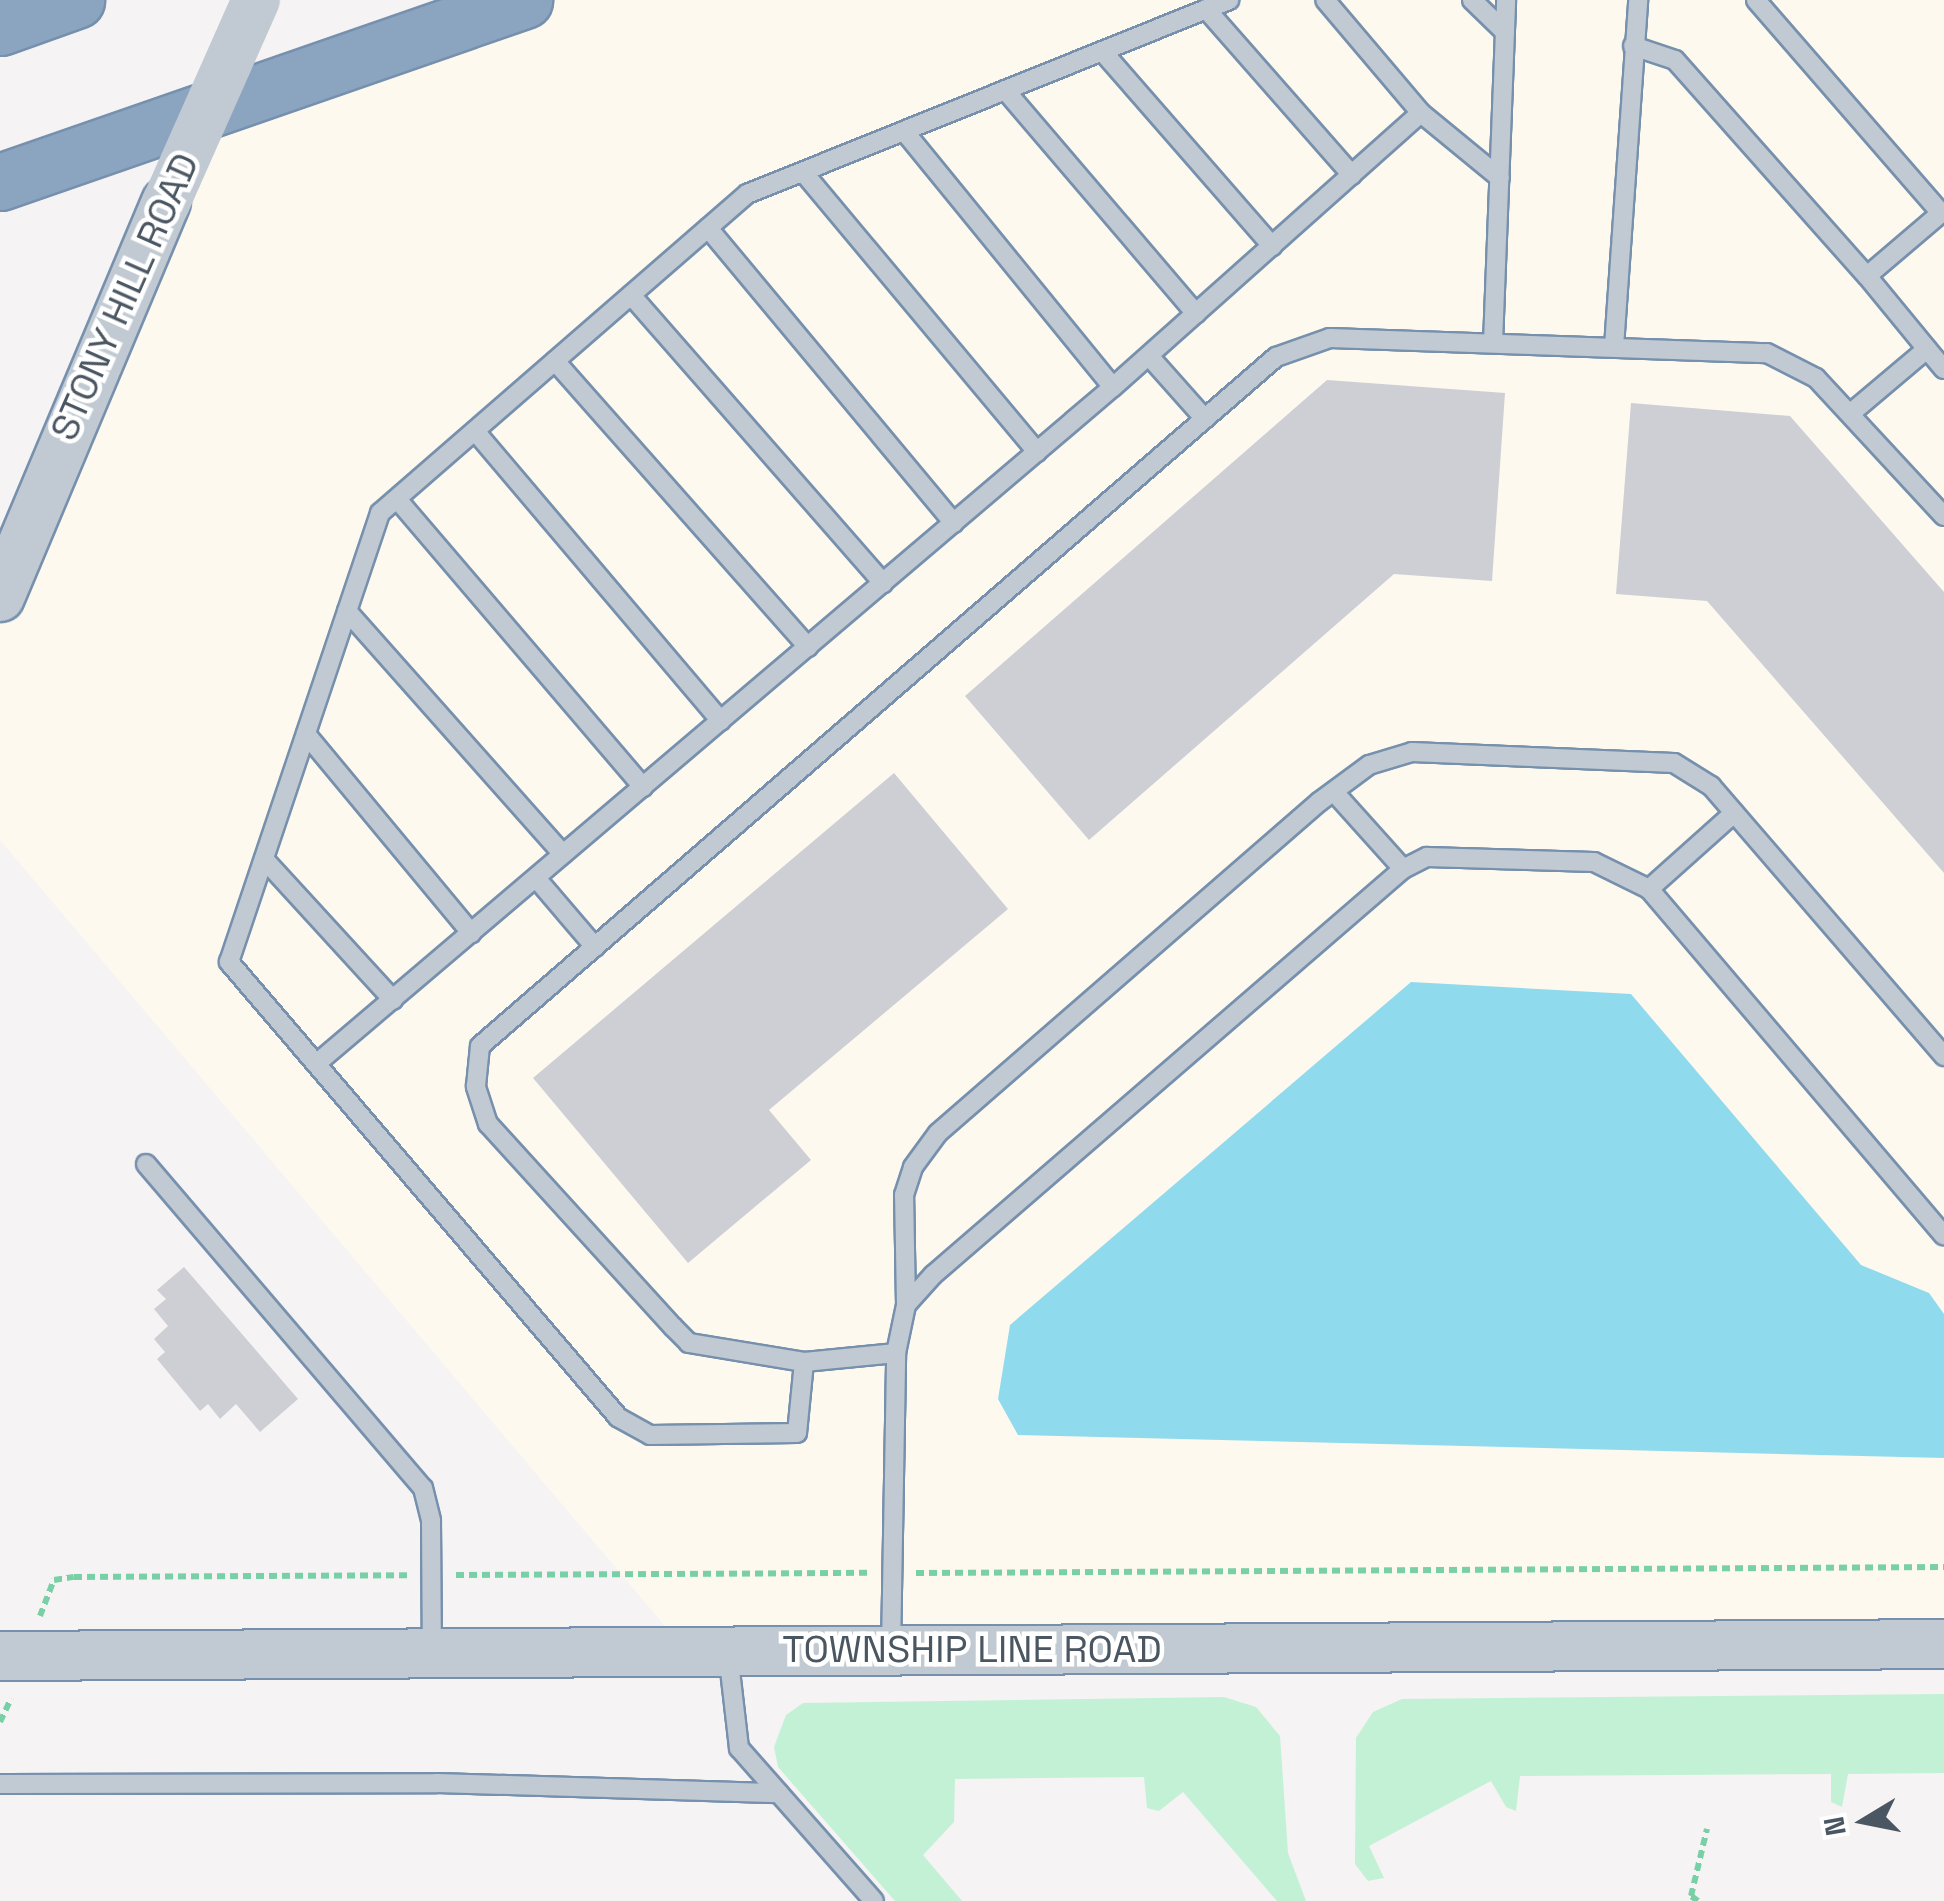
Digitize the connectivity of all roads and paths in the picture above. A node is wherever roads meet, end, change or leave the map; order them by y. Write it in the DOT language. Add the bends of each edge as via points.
graph roads {
  1 [pos="76,0"];
  2 [pos="256,0"];
  3 [pos="524,0"];
  4 [pos="1229,0"];
  5 [pos="1326,0"];
  6 [pos="1472,0"];
  7 [pos="1506,0"];
  8 [pos="1638,0"];
  9 [pos="1756,0"];
  10 [pos="1206,10"];
  11 [pos="0,27"];
  12 [pos="1504,32"];
  13 [pos="1633,46"];
  14 [pos="1102,51"];
  15 [pos="1006,90"];
  16 [pos="1421,113"];
  17 [pos="904,131"];
  18 [pos="803,172"];
  19 [pos="1352,175"];
  20 [pos="1500,178"];
  21 [pos="0,182"];
  22 [pos="1943,213"];
  23 [pos="708,228"];
  24 [pos="1272,246"];
  25 [pos="1866,276"];
  26 [pos="631,295"];
  27 [pos="1196,314"];
  28 [pos="1493,343"];
  29 [pos="1614,348"];
  30 [pos="1926,349"];
  31 [pos="1149,356"];
  32 [pos="555,361"];
  33 [pos="1944,369"];
  34 [pos="1113,388"];
  35 [pos="1851,412"];
  36 [pos="1205,419"];
  37 [pos="474,431"];
  38 [pos="1037,452"];
  39 [pos="397,499"];
  40 [pos="1944,516"];
  41 [pos="954,523"];
  42 [pos="884,583"];
  43 [pos="0,597"];
  44 [pos="347,612"];
  45 [pos="808,647"];
  46 [pos="721,720"];
  47 [pos="306,734"];
  48 [pos="643,786"];
  49 [pos="1334,792"];
  50 [pos="1734,813"];
  51 [pos="563,854"];
  52 [pos="264,859"];
  53 [pos="1403,869"];
  54 [pos="536,878"];
  55 [pos="1649,889"];
  56 [pos="472,932"];
  57 [pos="595,947"];
  58 [pos="393,1000"];
  59 [pos="1944,1056"];
  60 [pos="316,1064"];
  61 [pos="146,1164"];
  62 [pos="1944,1236"];
  63 [pos="906,1306"];
  64 [pos="896,1353"];
  65 [pos="804,1362"];
  66 [pos="1944,1567"];
  67 [pos="892,1573"];
  68 [pos="431,1576"];
  69 [pos="1944,1644"];
  70 [pos="891,1651"];
  71 [pos="728,1652"];
  72 [pos="432,1654"];
  73 [pos="12,1656"];
  74 [pos="0,1722"];
  75 [pos="0,1784"];
  76 [pos="779,1794"];
  77 [pos="1707,1830"];
  78 [pos="874,1901"];
  79 [pos="1698,1901"];
  1 -- 11 [label="highway"];
  2 -- 43 [label="street, STONY HILL ROAD, bridge"];
  3 -- 21 [label="highway"];
  4 -- 10 [label="lane"];
  5 -- 16 [label="lane"];
  6 -- 12 [label="lane"];
  7 -- 12 [label="lane"];
  8 -- 13 [label="lane"];
  9 -- 22 [label="lane"];
  10 -- 14 [label="lane"];
  10 -- 19 [label="lane"];
  12 -- 20 [label="lane"];
  13 -- 25 [label="lane" via="1675,60"];
  13 -- 29 [label="lane"];
  14 -- 15 [label="lane"];
  14 -- 24 [label="lane"];
  15 -- 17 [label="lane"];
  15 -- 27 [label="lane"];
  16 -- 19 [label="lane"];
  16 -- 20 [label="lane"];
  17 -- 18 [label="lane"];
  17 -- 34 [label="lane"];
  18 -- 23 [label="lane" via="748,194"];
  18 -- 38 [label="lane"];
  19 -- 24 [label="lane"];
  20 -- 28 [label="lane"];
  22 -- 25 [label="lane"];
  23 -- 26 [label="lane"];
  23 -- 41 [label="lane"];
  24 -- 27 [label="lane"];
  25 -- 30 [label="lane"];
  26 -- 32 [label="lane"];
  26 -- 42 [label="lane"];
  27 -- 31 [label="lane"];
  28 -- 29 [label="lane"];
  28 -- 36 [label="lane" via="1330,338 1276,357"];
  29 -- 35 [label="lane" via="1767,353 1816,378"];
  30 -- 33 [label="lane"];
  30 -- 35 [label="lane"];
  31 -- 34 [label="lane"];
  31 -- 36 [label="lane"];
  32 -- 37 [label="lane"];
  32 -- 45 [label="lane"];
  34 -- 38 [label="lane"];
  35 -- 40 [label="lane"];
  36 -- 57 [label="lane"];
  37 -- 39 [label="lane"];
  37 -- 46 [label="lane"];
  38 -- 41 [label="lane"];
  39 -- 44 [label="lane" via="380,514"];
  39 -- 48 [label="lane"];
  41 -- 42 [label="lane"];
  42 -- 45 [label="lane"];
  44 -- 47 [label="lane"];
  44 -- 51 [label="lane"];
  45 -- 46 [label="lane"];
  46 -- 48 [label="lane"];
  47 -- 52 [label="lane"];
  47 -- 56 [label="lane"];
  48 -- 51 [label="lane"];
  49 -- 50 [label="lane" via="1369,766 1412,752 1598,757 1674,764 1711,786"];
  49 -- 53 [label="lane"];
  49 -- 63 [label="lane" via="938,1133 913,1168 904,1195"];
  50 -- 55 [label="lane"];
  50 -- 59 [label="lane"];
  51 -- 54 [label="lane"];
  52 -- 58 [label="lane"];
  52 -- 60 [label="lane" via="229,962"];
  53 -- 55 [label="lane" via="1427,857 1594,862"];
  53 -- 63 [label="lane" via="948,1262"];
  54 -- 56 [label="lane"];
  54 -- 57 [label="lane"];
  55 -- 62 [label="lane"];
  56 -- 58 [label="lane"];
  57 -- 65 [label="lane" via="480,1046 476,1086 488,1124 689,1343"];
  58 -- 60 [label="lane"];
  60 -- 65 [label="lane" via="618,1417 650,1435 797,1433"];
  61 -- 68 [label="lane" via="423,1488"];
  63 -- 64 [label="lane"];
  64 -- 65 [label="lane"];
  64 -- 67 [label="lane"];
  66 -- 67 [label="path"];
  67 -- 68 [label="path"];
  67 -- 70 [label="lane"];
  68 -- 72 [label="lane"];
  68 -- 73 [label="path" via="170,1573 54,1580"];
  69 -- 70 [label="street, TOWNSHIP LINE ROAD"];
  70 -- 71 [label="street, TOWNSHIP LINE ROAD"];
  71 -- 72 [label="street, TOWNSHIP LINE ROAD"];
  71 -- 76 [label="lane" via="739,1748"];
  72 -- 73 [label="street, TOWNSHIP LINE ROAD"];
  73 -- 74 [label="path"];
  75 -- 76 [label="lane" via="437,1784"];
  76 -- 78 [label="lane"];
  77 -- 79 [label="path" via="1691,1896"];
}
